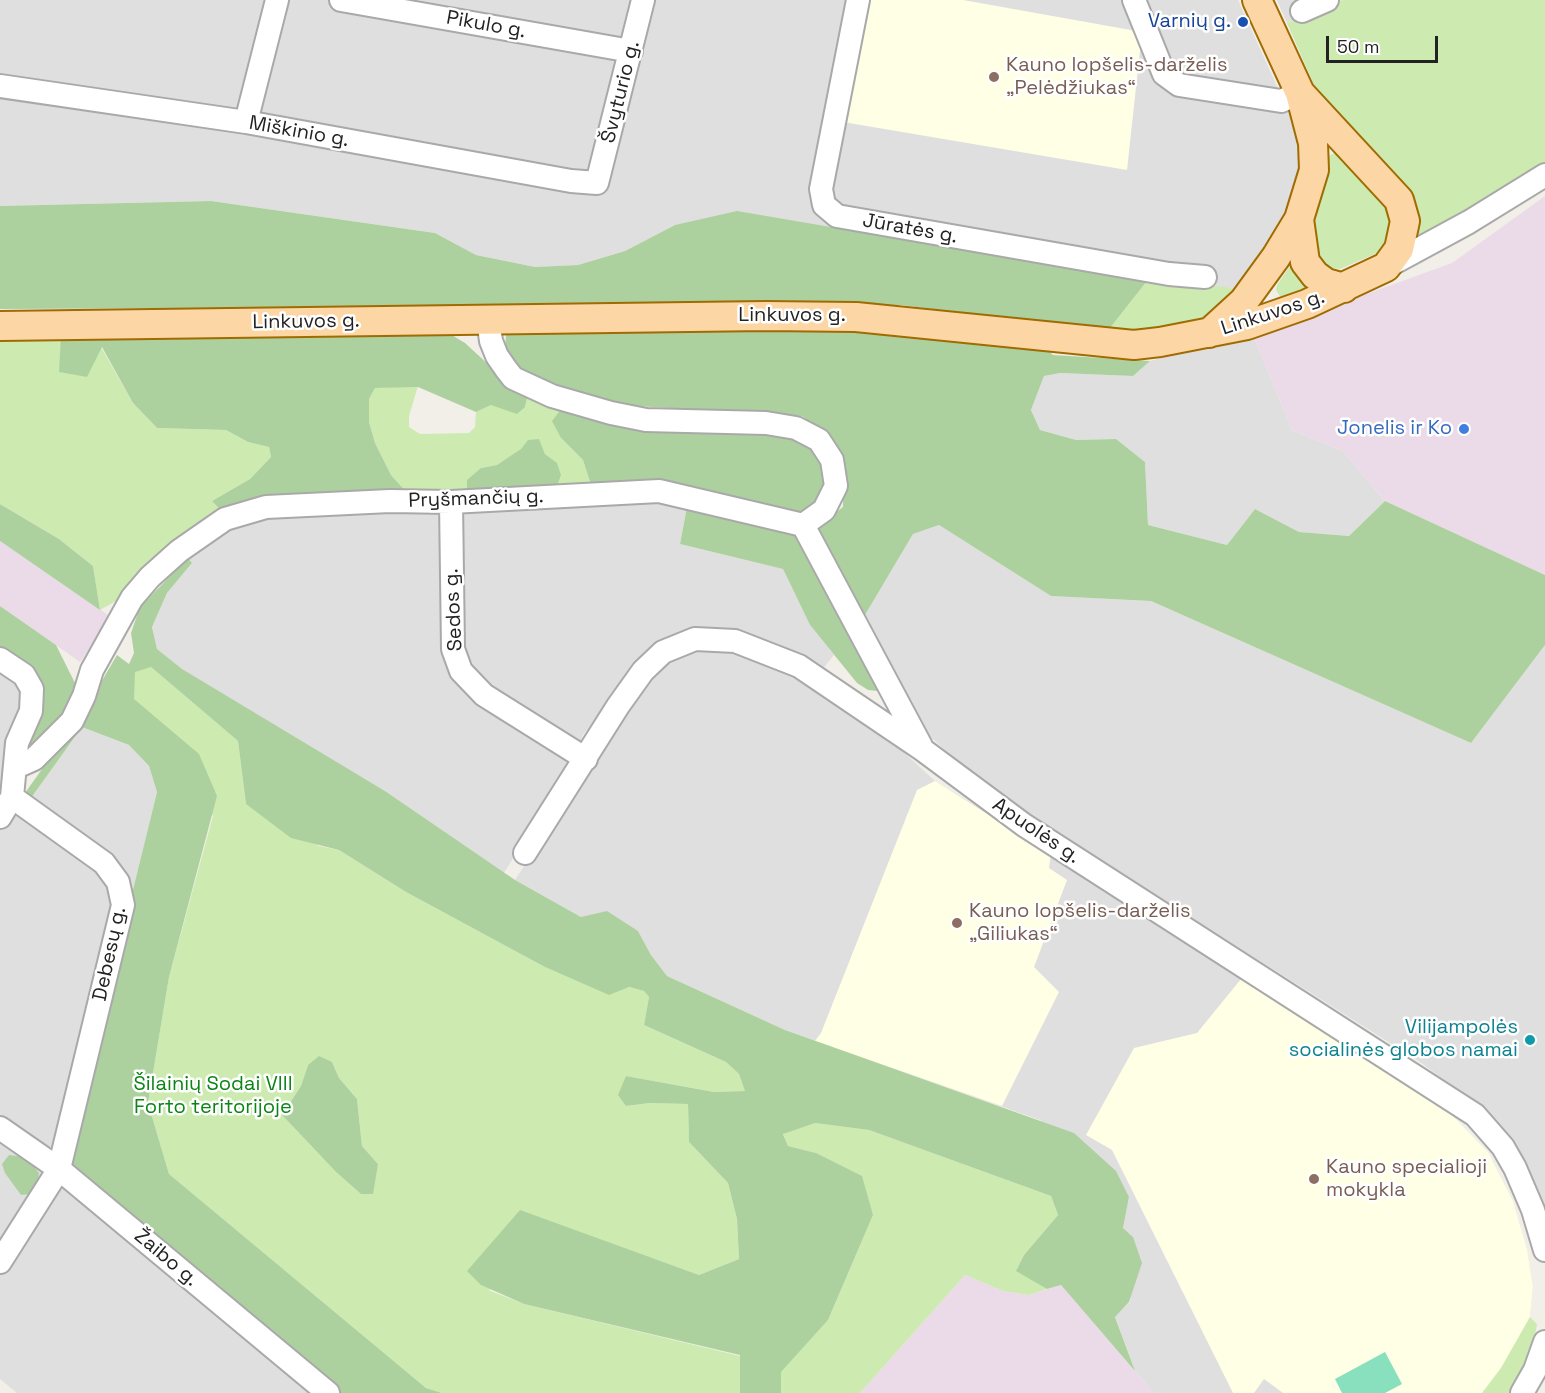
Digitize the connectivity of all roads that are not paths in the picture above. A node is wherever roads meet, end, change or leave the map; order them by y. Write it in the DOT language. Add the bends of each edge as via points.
graph roads {
  1 [pos="277,0"];
  2 [pos="341,0"];
  3 [pos="643,0"];
  4 [pos="858,0"];
  5 [pos="1134,0"];
  6 [pos="1257,0"];
  7 [pos="1327,0"];
  8 [pos="1302,10"];
  9 [pos="631,51"];
  10 [pos="0,86"];
  11 [pos="1300,93"];
  12 [pos="246,122"];
  13 [pos="1358,153"];
  14 [pos="1314,170"];
  15 [pos="1545,175"];
  16 [pos="597,183"];
  17 [pos="1299,219"];
  18 [pos="1386,267"];
  19 [pos="1205,278"];
  20 [pos="1344,288"];
  21 [pos="488,319"];
  22 [pos="0,326"];
  23 [pos="1208,333"];
  24 [pos="451,502"];
  25 [pos="803,525"];
  26 [pos="0,659"];
  27 [pos="923,750"];
  28 [pos="586,759"];
  29 [pos="16,767"];
  30 [pos="12,797"];
  31 [pos="0,817"];
  32 [pos="525,853"];
  33 [pos="0,1128"];
  34 [pos="59,1169"];
  35 [pos="1545,1250"];
  36 [pos="0,1262"];
  37 [pos="1545,1342"];
  38 [pos="328,1393"];
  39 [pos="1522,1393"];
  1 -- 12 [label="street"];
  2 -- 9 [label="street, Pikulo g."];
  3 -- 9 [label="street, Švyturio g."];
  4 -- 19 [label="street, Jūratės g." via="821,189 824,205 837,216"];
  5 -- 11 [label="street" via="1164,74 1179,85 1281,101"];
  6 -- 11 [label="main road"];
  7 -- 8 [label="street"];
  9 -- 16 [label="street, Švyturio g."];
  10 -- 12 [label="street, Miškinio g."];
  11 -- 13 [label="main road"];
  11 -- 14 [label="main road" via="1313,144"];
  12 -- 16 [label="street, Miškinio g."];
  13 -- 14 [label="main road" via="1331,148 1320,157"];
  13 -- 18 [label="main road" via="1404,211 1403,239"];
  14 -- 17 [label="main road"];
  15 -- 18 [label="street, Linkuvos g."];
  17 -- 20 [label="main road" via="1305,262 1320,279"];
  17 -- 23 [label="main road" via="1260,282"];
  18 -- 20 [label="main road, Linkuvos g."];
  20 -- 23 [label="main road, Linkuvos g." via="1267,318"];
  21 -- 22 [label="main road, Linkuvos g."];
  21 -- 23 [label="main road, Linkuvos g." via="856,317 1134,345"];
  21 -- 25 [label="street" via="494,349 513,378 552,396 646,420 766,423 796,428 819,440 832,460 836,486 824,510"];
  24 -- 25 [label="street, Pryšmančių g." via="659,491"];
  24 -- 28 [label="street, Sedos g." via="453,649 461,671 484,696"];
  24 -- 29 [label="street, Pryšmančių g." via="266,507 225,519 179,551 138,591 110,634 72,721 34,759"];
  25 -- 27 [label="street"];
  26 -- 29 [label="street" via="24,675 32,689 31,711 17,743"];
  27 -- 28 [label="street, Apuolės g." via="799,666 735,641 695,639 663,652 643,671"];
  27 -- 35 [label="street, Apuolės g." via="1024,825 1475,1115 1503,1147 1515,1168"];
  28 -- 32 [label="street, Apuolės g."];
  29 -- 30 [label="street"];
  30 -- 31 [label="street"];
  30 -- 34 [label="street, Debesų g." via="104,863 118,882 123,905"];
  33 -- 34 [label="street, Žaibo g."];
  34 -- 36 [label="street, Debesų g."];
  34 -- 38 [label="street, Žaibo g."];
  37 -- 39 [label="street"];
}
